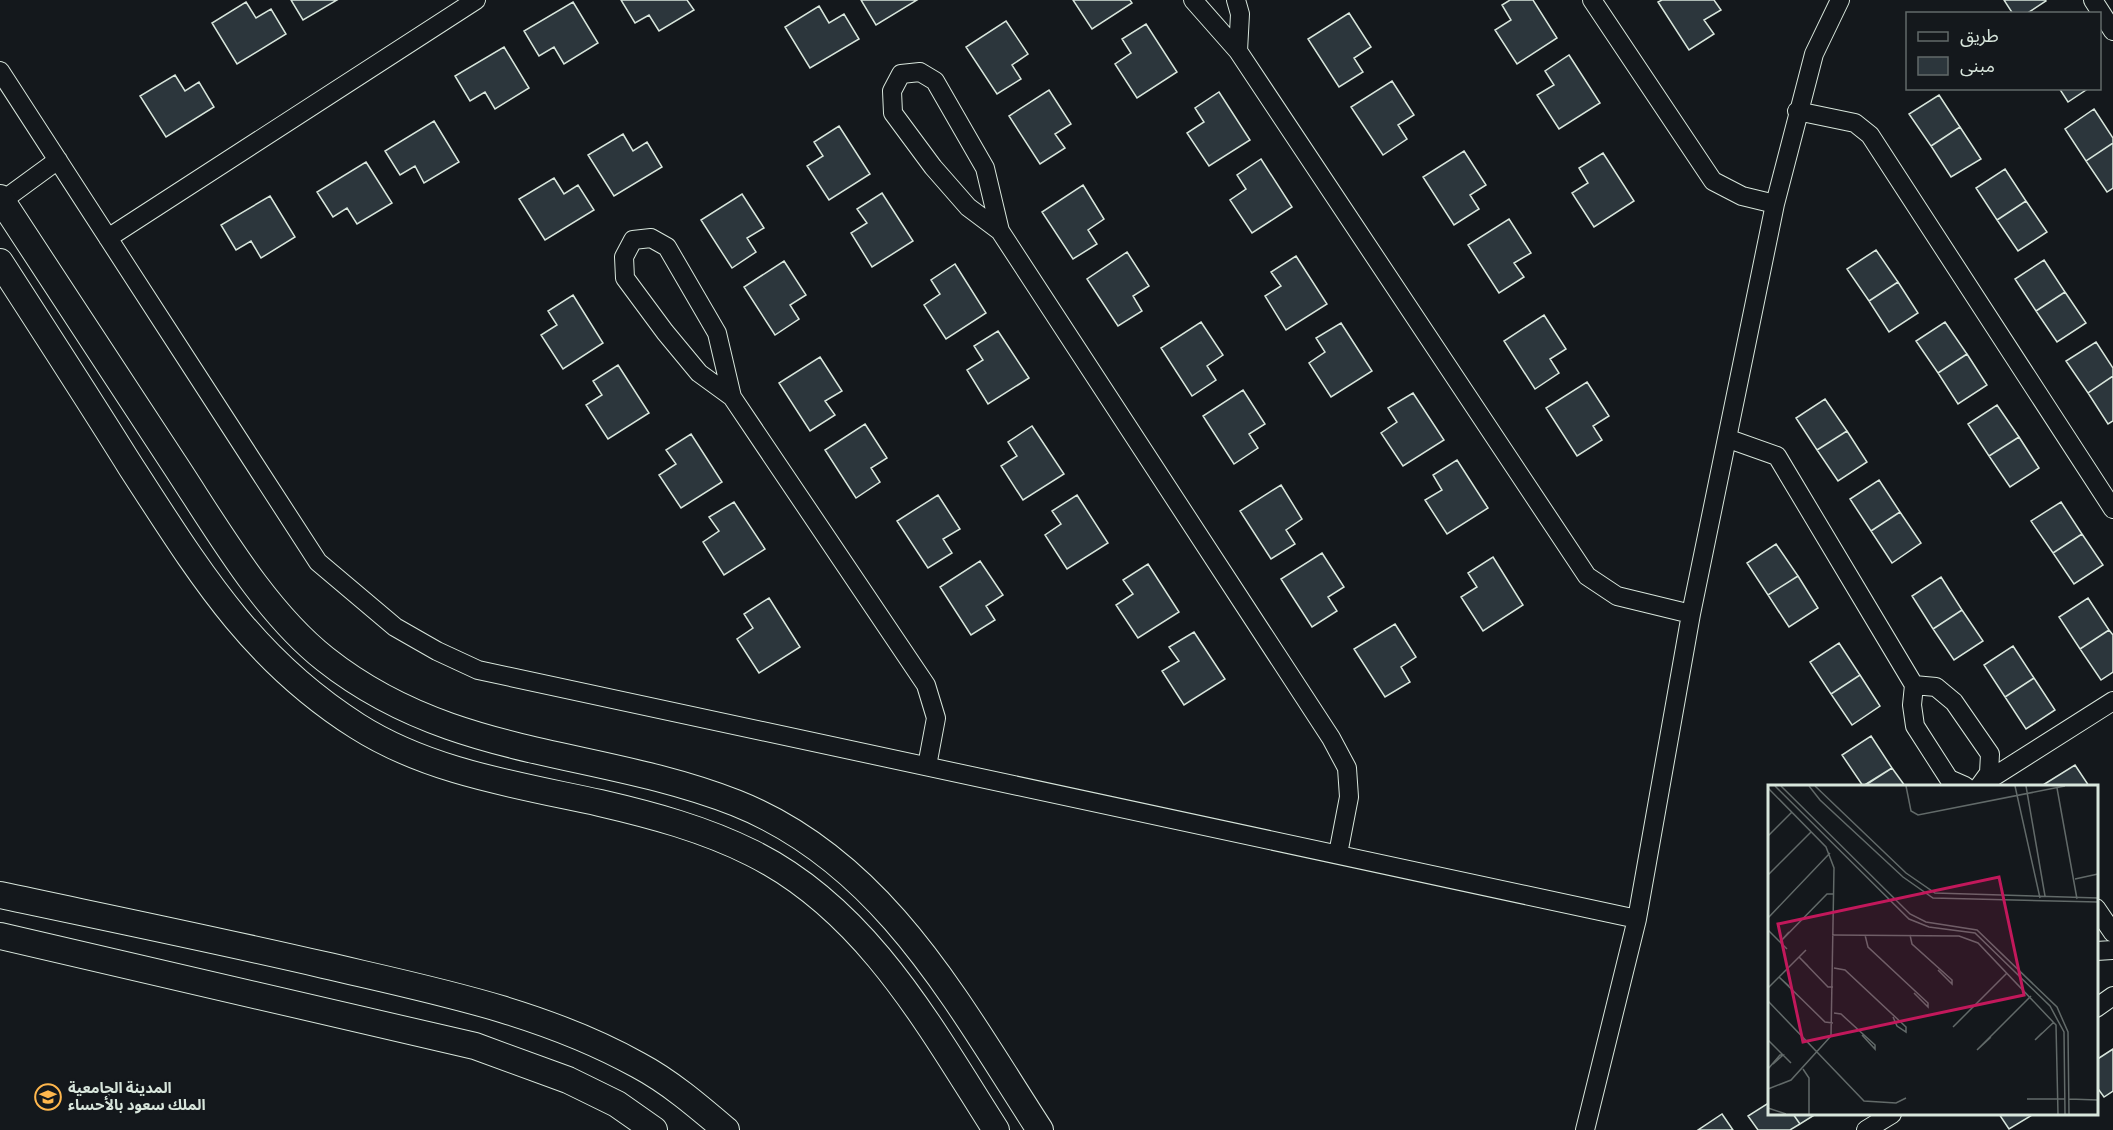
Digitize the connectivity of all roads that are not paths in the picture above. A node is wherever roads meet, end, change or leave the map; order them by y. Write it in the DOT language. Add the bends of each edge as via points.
graph roads {
  1 [pos="476,0"];
  2 [pos="1193,0"];
  3 [pos="1236,0"];
  4 [pos="1592,0"];
  5 [pos="1840,0"];
  6 [pos="2101,12"];
  7 [pos="2113,31"];
  8 [pos="1238,51"];
  9 [pos="0,71"];
  10 [pos="1797,111"];
  11 [pos="57,160"];
  12 [pos="1,199"];
  13 [pos="1775,204"];
  14 [pos="1000,231"];
  15 [pos="108,237"];
  16 [pos="0,262"];
  17 [pos="732,397"];
  18 [pos="1729,439"];
  19 [pos="171,460"];
  20 [pos="140,479"];
  21 [pos="2113,509"];
  22 [pos="1691,614"];
  23 [pos="1914,685"];
  24 [pos="2113,701"];
  25 [pos="927,766"];
  26 [pos="1970,785"];
  27 [pos="1975,785"];
  28 [pos="1976,785"];
  29 [pos="1338,854"];
  30 [pos="0,896"];
  31 [pos="2098,910"];
  32 [pos="1637,919"];
  33 [pos="2113,933"];
  34 [pos="0,936"];
  35 [pos="2113,950"];
  36 [pos="2098,951"];
  37 [pos="2113,996"];
  38 [pos="2098,1007"];
  39 [pos="1889,1115"];
  40 [pos="654,1130"];
  41 [pos="726,1130"];
  42 [pos="996,1130"];
  43 [pos="1040,1130"];
  44 [pos="1585,1130"];
  45 [pos="1866,1130"];
  1 -- 15 [label="street"];
  2 -- 8 [label="street"];
  3 -- 8 [label="street" via="1240,14"];
  4 -- 13 [label="street" via="1713,181 1742,196"];
  5 -- 10 [label="street" via="1814,54"];
  6 -- 7 [label="street"];
  8 -- 22 [label="street" via="1587,576 1617,596"];
  9 -- 11 [label="street"];
  10 -- 13 [label="street"];
  10 -- 21 [label="street" via="1855,123 1870,135"];
  11 -- 12 [label="street"];
  11 -- 15 [label="street"];
  12 -- 19 [label="main road"];
  13 -- 18 [label="street"];
  14 -- 14 [label="street" via="985,168 935,81 920,72 901,74 892,92 893,113 968,207"];
  14 -- 29 [label="street" via="1331,738 1347,768 1349,797"];
  15 -- 25 [label="street" via="318,562 395,627 478,670"];
  16 -- 20 [label="main road"];
  17 -- 17 [label="street" via="717,333 667,247 651,238 633,240 624,257 625,278 699,373"];
  17 -- 25 [label="street" via="926,685 936,718"];
  18 -- 22 [label="street"];
  18 -- 23 [label="street" via="1777,456"];
  19 -- 20 [label="main road"];
  19 -- 43 [label="main road" via="273,606 323,658 378,695 434,723 475,736 665,781 737,804 799,836 863,884 899,922 949,988"];
  20 -- 42 [label="main road" via="194,564 237,622 299,685 359,727 424,759 490,779 644,813 717,837 796,879 849,924 881,959 919,1009"];
  22 -- 32 [label="street"];
  23 -- 26 [label="street" via="1915,726 1949,779"];
  23 -- 27 [label="street" via="1936,687 1954,702 1990,754 1989,773"];
  24 -- 28 [label="street"];
  25 -- 29 [label="street"];
  29 -- 32 [label="street"];
  30 -- 41 [label="main road" via="212,939 488,1003 586,1039 640,1066"];
  31 -- 33 [label="street"];
  32 -- 44 [label="street"];
  34 -- 40 [label="main road" via="475,1046 568,1080 617,1104"];
  35 -- 36 [label="street"];
  37 -- 38 [label="street"];
  39 -- 45 [label="street"];
}
